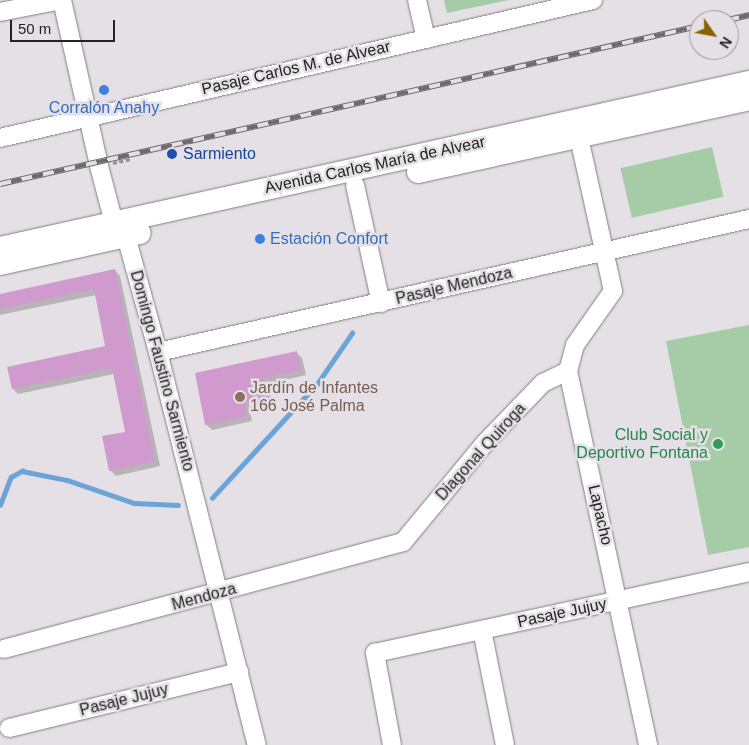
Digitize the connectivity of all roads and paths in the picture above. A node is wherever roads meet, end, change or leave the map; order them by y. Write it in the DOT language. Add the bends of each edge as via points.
graph roads {
  1 [pos="61,0"];
  2 [pos="417,0"];
  3 [pos="593,0"];
  4 [pos="0,12"];
  5 [pos="426,39"];
  6 [pos="749,82"];
  7 [pos="749,99"];
  8 [pos="88,115"];
  9 [pos="578,129"];
  10 [pos="0,138"];
  11 [pos="355,185"];
  12 [pos="749,219"];
  13 [pos="120,230"];
  14 [pos="0,248"];
  15 [pos="606,250"];
  16 [pos="0,264"];
  17 [pos="381,303"];
  18 [pos="158,352"];
  19 [pos="568,371"];
  20 [pos="403,542"];
  21 [pos="749,572"];
  22 [pos="222,593"];
  23 [pos="619,601"];
  24 [pos="482,630"];
  25 [pos="4,649"];
  26 [pos="239,672"];
  27 [pos="9,728"];
  28 [pos="258,745"];
  29 [pos="392,745"];
  30 [pos="505,745"];
  31 [pos="648,745"];
  1 -- 4 [label="street"];
  1 -- 8 [label="street, Domingo Faustino Sarmiento"];
  2 -- 5 [label="street"];
  3 -- 5 [label="street, Pasaje Carlos M. de Alvear"];
  5 -- 8 [label="street, Pasaje Carlos M. de Alvear"];
  6 -- 9 [label="main road, Avenida Carlos María de Alvear"];
  7 -- 9 [label="main road, Avenida Carlos María de Alvear"];
  8 -- 10 [label="street, Pasaje Carlos M. de Alvear"];
  8 -- 13 [label="street, Domingo Faustino Sarmiento"];
  9 -- 11 [label="main road, Avenida Carlos María de Alvear"];
  9 -- 13 [label="main road, Avenida Carlos María de Alvear"];
  9 -- 15 [label="street, Lapacho"];
  11 -- 13 [label="main road, Avenida Carlos María de Alvear"];
  11 -- 17 [label="street"];
  12 -- 15 [label="street, Pasaje Mendoza"];
  13 -- 14 [label="main road, Avenida Carlos María de Alvear"];
  13 -- 16 [label="main road, Avenida Carlos María de Alvear"];
  13 -- 18 [label="street, Domingo Faustino Sarmiento"];
  15 -- 17 [label="street, Pasaje Mendoza"];
  15 -- 19 [label="street, Lapacho" via="613,291 576,345"];
  17 -- 18 [label="street, Pasaje Mendoza"];
  18 -- 22 [label="street, Domingo Faustino Sarmiento"];
  19 -- 20 [label="street, Diagonal Quiroga" via="543,383 484,444"];
  19 -- 23 [label="street, Lapacho"];
  20 -- 22 [label="street, Mendoza"];
  21 -- 23 [label="street, Pasaje Jujuy"];
  22 -- 25 [label="street, Mendoza"];
  22 -- 26 [label="street, Domingo Faustino Sarmiento"];
  23 -- 24 [label="street, Pasaje Jujuy"];
  23 -- 31 [label="street, Lapacho"];
  24 -- 29 [label="street, Pasaje Jujuy" via="375,653"];
  24 -- 30 [label="street"];
  26 -- 27 [label="street, Pasaje Jujuy"];
  26 -- 28 [label="street, Domingo Faustino Sarmiento"];
}
